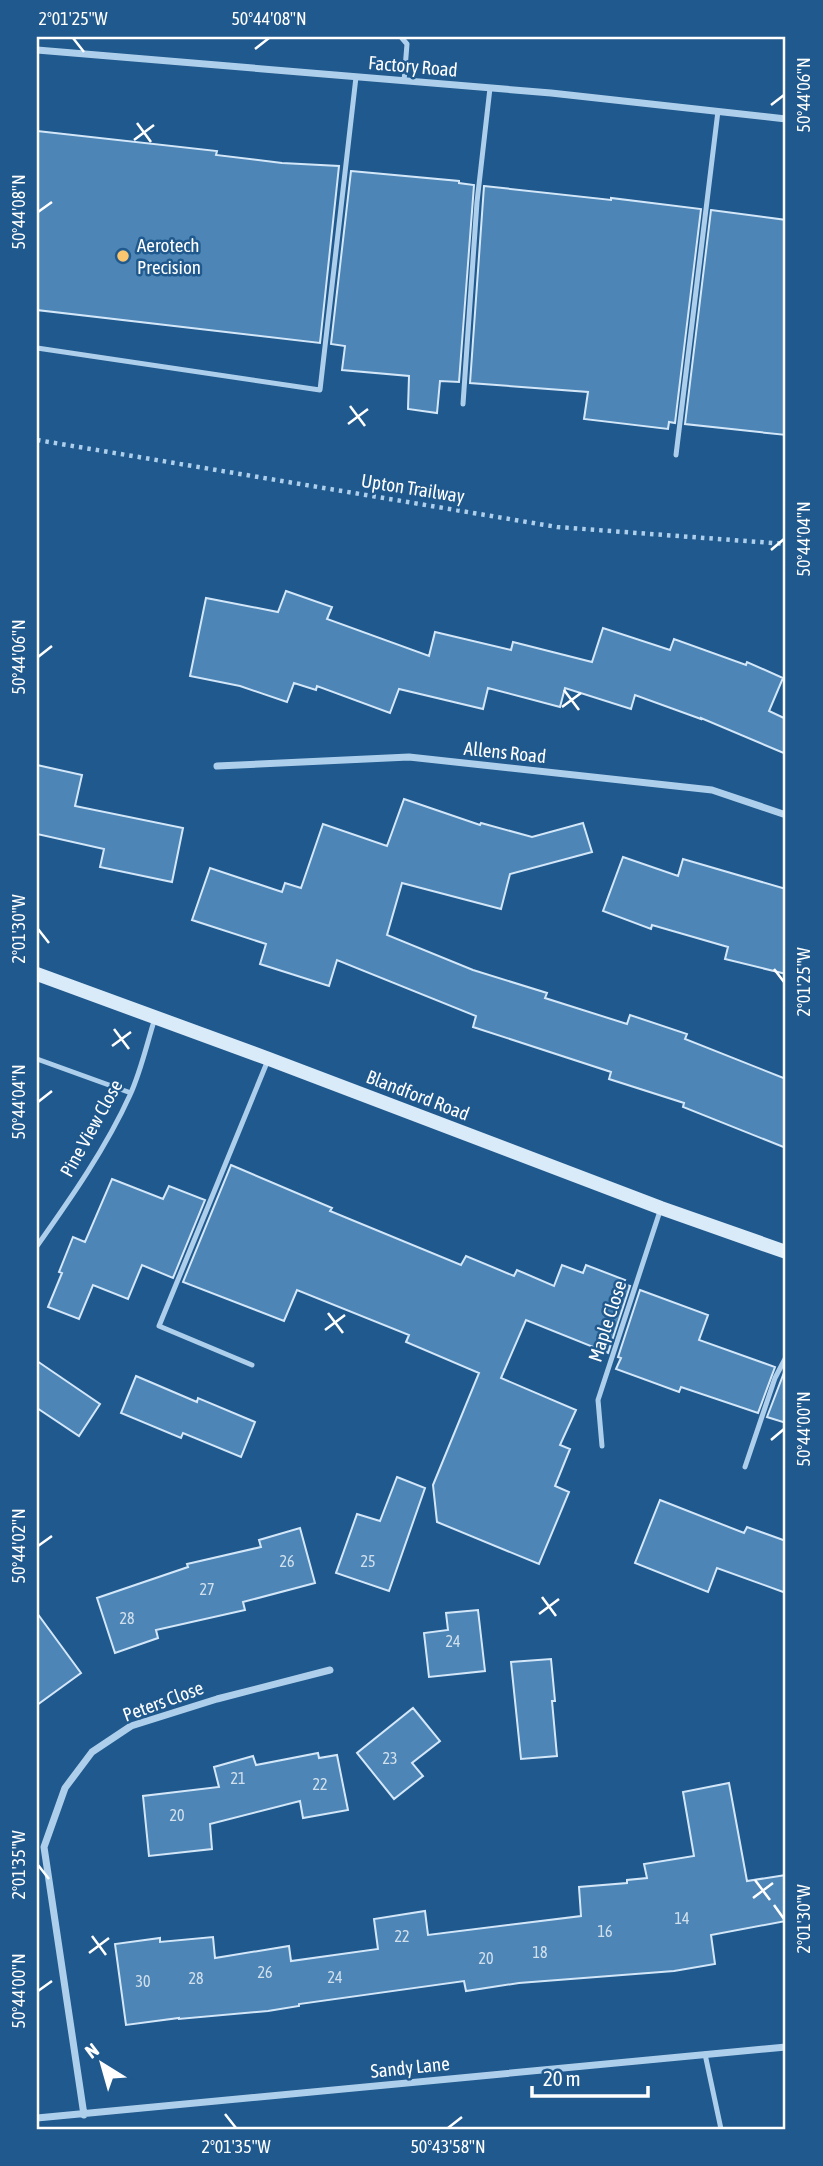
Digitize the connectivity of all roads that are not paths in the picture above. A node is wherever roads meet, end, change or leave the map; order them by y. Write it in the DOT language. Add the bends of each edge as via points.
graph roads {
  1 [pos="401,37"];
  2 [pos="37,50"];
  3 [pos="356,77"];
  4 [pos="404,81"];
  5 [pos="490,88"];
  6 [pos="718,111"];
  7 [pos="786,119"];
  8 [pos="37,348"];
  9 [pos="463,404"];
  10 [pos="677,455"];
  11 [pos="216,766"];
  12 [pos="786,815"];
  13 [pos="37,974"];
  14 [pos="155,1018"];
  15 [pos="37,1059"];
  16 [pos="269,1059"];
  17 [pos="131,1093"];
  18 [pos="661,1208"];
  19 [pos="37,1246"];
  20 [pos="786,1252"];
  21 [pos="786,1357"];
  22 [pos="252,1365"];
  23 [pos="602,1446"];
  24 [pos="745,1467"];
  25 [pos="330,1670"];
  26 [pos="786,2047"];
  27 [pos="705,2054"];
  28 [pos="84,2115"];
  29 [pos="37,2118"];
  30 [pos="721,2129"];
  1 -- 4 [label="lane" via="407,44"];
  2 -- 3 [label="street, Factory Road"];
  3 -- 4 [label="street, Factory Road"];
  3 -- 8 [label="lane" via="320,390"];
  4 -- 5 [label="street, Factory Road"];
  5 -- 6 [label="street, Factory Road"];
  5 -- 9 [label="lane"];
  6 -- 7 [label="street, Factory Road"];
  6 -- 10 [label="lane"];
  11 -- 12 [label="street, Allens Road" via="409,757 712,790"];
  13 -- 14 [label="main road, Blandford Road"];
  14 -- 16 [label="main road, Blandford Road"];
  14 -- 17 [label="lane, Pine View Close"];
  15 -- 17 [label="lane"];
  16 -- 18 [label="main road, Blandford Road"];
  16 -- 22 [label="lane" via="159,1326"];
  17 -- 19 [label="lane, Pine View Close" via="102,1147"];
  18 -- 20 [label="main road, Blandford Road"];
  18 -- 23 [label="lane, Maple Close" via="598,1400"];
  21 -- 24 [label="lane"];
  25 -- 28 [label="street, Peters Close" via="131,1726 92,1752 65,1788 44,1847"];
  26 -- 27 [label="street, Sandy Lane"];
  27 -- 28 [label="street, Sandy Lane"];
  27 -- 30 [label="lane"];
  28 -- 29 [label="street, Sandy Lane"];
}
